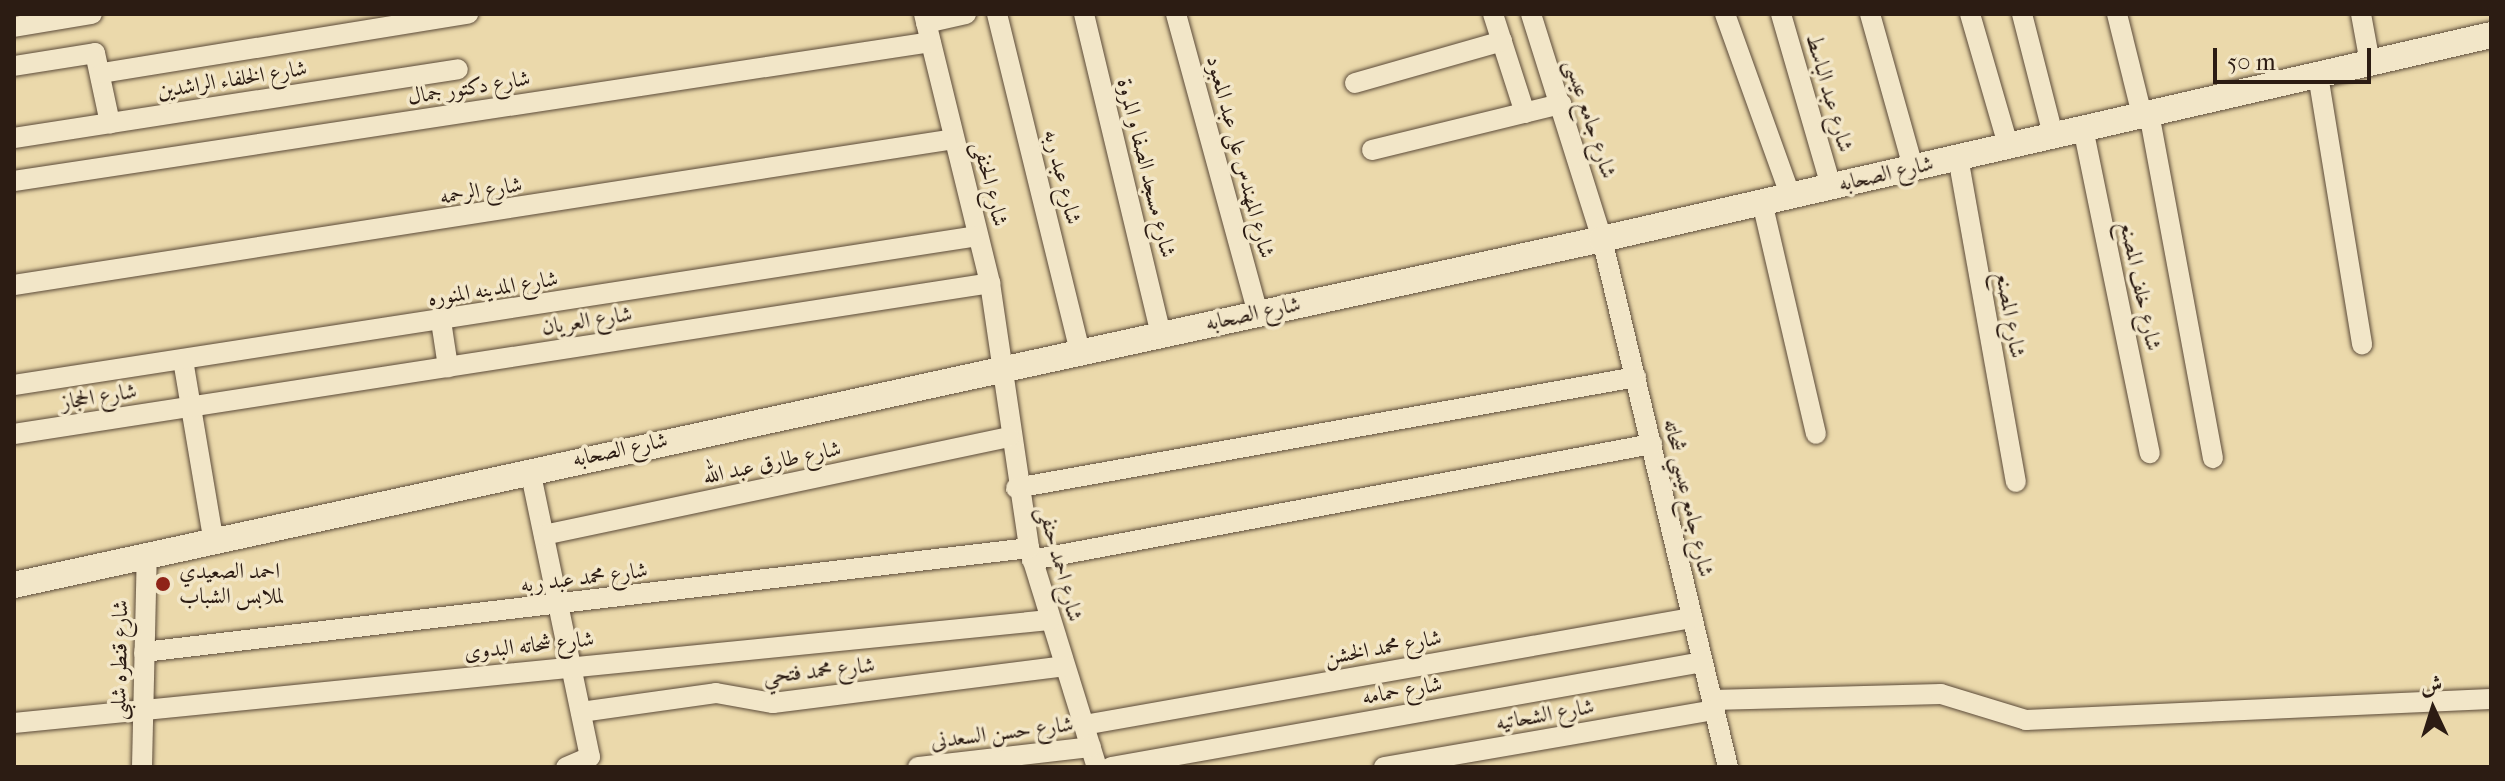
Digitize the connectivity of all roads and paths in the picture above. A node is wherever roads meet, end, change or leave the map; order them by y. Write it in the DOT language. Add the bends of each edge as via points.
graph roads {
  1 [pos="91,14"];
  2 [pos="468,14"];
  3 [pos="966,14"];
  4 [pos="997,14"];
  5 [pos="1084,14"];
  6 [pos="1176,14"];
  7 [pos="1493,14"];
  8 [pos="1531,14"];
  9 [pos="1725,14"];
  10 [pos="1781,14"];
  11 [pos="1870,14"];
  12 [pos="1970,14"];
  13 [pos="2022,14"];
  14 [pos="2117,14"];
  15 [pos="2361,14"];
  16 [pos="46,18"];
  17 [pos="927,26"];
  18 [pos="14,27"];
  19 [pos="2491,35"];
  20 [pos="1502,41"];
  21 [pos="2370,63"];
  22 [pos="14,66"];
  23 [pos="458,69"];
  24 [pos="102,73"];
  25 [pos="2318,75"];
  26 [pos="1355,83"];
  27 [pos="1561,104"];
  28 [pos="1525,113"];
  29 [pos="2145,114"];
  30 [pos="110,123"];
  31 [pos="2083,128"];
  32 [pos="2053,135"];
  33 [pos="14,138"];
  34 [pos="954,139"];
  35 [pos="2008,145"];
  36 [pos="1372,150"];
  37 [pos="1958,157"];
  38 [pos="1913,167"];
  39 [pos="14,181"];
  40 [pos="1831,186"];
  41 [pos="1790,195"];
  42 [pos="1762,202"];
  43 [pos="978,236"];
  44 [pos="1602,239"];
  45 [pos="990,283"];
  46 [pos="14,285"];
  47 [pos="1258,313"];
  48 [pos="441,321"];
  49 [pos="1161,334"];
  50 [pos="2362,344"];
  51 [pos="1080,351"];
  52 [pos="183,360"];
  53 [pos="448,367"];
  54 [pos="1003,367"];
  55 [pos="1636,377"];
  56 [pos="14,385"];
  57 [pos="191,407"];
  58 [pos="14,434"];
  59 [pos="1816,434"];
  60 [pos="1009,437"];
  61 [pos="1652,444"];
  62 [pos="2150,453"];
  63 [pos="2213,458"];
  64 [pos="530,470"];
  65 [pos="2016,482"];
  66 [pos="1016,488"];
  67 [pos="544,535"];
  68 [pos="213,538"];
  69 [pos="147,554"];
  70 [pos="1030,554"];
  71 [pos="14,585"];
  72 [pos="559,605"];
  73 [pos="1691,618"];
  74 [pos="1049,620"];
  75 [pos="144,652"];
  76 [pos="1702,662"];
  77 [pos="571,666"];
  78 [pos="1064,666"];
  79 [pos="2491,699"];
  80 [pos="1713,705"];
  81 [pos="143,708"];
  82 [pos="581,712"];
  83 [pos="14,723"];
  84 [pos="1084,725"];
  85 [pos="1094,757"];
  86 [pos="142,767"];
  87 [pos="566,767"];
  88 [pos="918,767"];
  89 [pos="1111,767"];
  90 [pos="1384,767"];
  91 [pos="1728,767"];
  1 -- 16 [label="street"];
  2 -- 24 [label="street"];
  3 -- 17 [label="street, شارع دكتور جمال"];
  4 -- 51 [label="street, شارع عبد ربه"];
  5 -- 49 [label="street, شارع مسجد الصفا و المروة"];
  6 -- 47 [label="street, شارع المهندس على عبد المعبود"];
  7 -- 20 [label="street"];
  8 -- 27 [label="street, شارع جامع عيسى"];
  9 -- 41 [label="street"];
  10 -- 40 [label="street, شارع عبد الباسط"];
  11 -- 38 [label="street"];
  12 -- 35 [label="street"];
  13 -- 32 [label="street"];
  14 -- 29 [label="street"];
  15 -- 21 [label="street"];
  16 -- 18 [label="street"];
  17 -- 34 [label="street, شارع الحنفى"];
  17 -- 39 [label="street, شارع دكتور جمال"];
  19 -- 21 [label="street, شارع الصحابه"];
  20 -- 26 [label="street"];
  20 -- 28 [label="street"];
  21 -- 25 [label="street, شارع الصحابه"];
  22 -- 24 [label="street" via="93,53"];
  23 -- 30 [label="street, شارع الخلفاء الراشدين"];
  24 -- 30 [label="street"];
  25 -- 29 [label="street, شارع الصحابه"];
  25 -- 50 [label="street"];
  27 -- 28 [label="street"];
  27 -- 44 [label="street, شارع جامع عيسى"];
  28 -- 36 [label="street"];
  29 -- 31 [label="street, شارع الصحابه"];
  29 -- 63 [label="street"];
  30 -- 33 [label="street, شارع الخلفاء الراشدين"];
  31 -- 32 [label="street, شارع الصحابه"];
  31 -- 62 [label="street, شارع خلف المصنع"];
  32 -- 35 [label="street, شارع الصحابه"];
  34 -- 43 [label="street, شارع الحنفى"];
  34 -- 46 [label="street, شارع الرحمه"];
  35 -- 37 [label="street, شارع الصحابه"];
  37 -- 38 [label="street, شارع الصحابه"];
  37 -- 65 [label="street, شارع المصنع"];
  38 -- 40 [label="street, شارع الصحابه"];
  40 -- 41 [label="street, شارع الصحابه"];
  41 -- 42 [label="street, شارع الصحابه"];
  42 -- 44 [label="street, شارع الصحابه"];
  42 -- 59 [label="street"];
  43 -- 45 [label="street, شارع الحنفى"];
  43 -- 48 [label="street, شارع المدينه المنوره"];
  44 -- 47 [label="street, شارع الصحابه"];
  44 -- 55 [label="street, شارع جامع عيسي شحاته"];
  45 -- 53 [label="street, شارع العريان"];
  45 -- 54 [label="street, شارع الحنفى"];
  47 -- 49 [label="street, شارع الصحابه"];
  48 -- 52 [label="street, شارع المدينه المنوره"];
  48 -- 53 [label="street"];
  49 -- 51 [label="street, شارع الصحابه"];
  51 -- 54 [label="street, شارع الصحابه"];
  52 -- 56 [label="street, شارع المدينه المنوره"];
  52 -- 57 [label="street"];
  53 -- 57 [label="street, شارع العريان"];
  54 -- 60 [label="street, شارع احمد حنفى"];
  54 -- 64 [label="street, شارع الصحابه"];
  55 -- 61 [label="street, شارع جامع عيسي شحاته"];
  55 -- 66 [label="street"];
  57 -- 58 [label="street, شارع الحجاز"];
  57 -- 68 [label="street"];
  60 -- 66 [label="street, شارع احمد حنفى"];
  60 -- 67 [label="street, شارع طارق عبد الله"];
  61 -- 70 [label="street, شارع محمد عبد ربه"];
  61 -- 73 [label="street, شارع جامع عيسي شحاته"];
  64 -- 67 [label="street"];
  64 -- 68 [label="street, شارع الصحابه"];
  66 -- 70 [label="street, شارع احمد حنفى"];
  67 -- 72 [label="street"];
  68 -- 69 [label="street, شارع الصحابه"];
  69 -- 71 [label="street, شارع الصحابه"];
  69 -- 75 [label="street, شارع قنطره شلبى"];
  70 -- 72 [label="street, شارع محمد عبد ربه"];
  70 -- 74 [label="street, شارع احمد حنفى"];
  72 -- 75 [label="street, شارع محمد عبد ربه"];
  72 -- 77 [label="street"];
  73 -- 76 [label="street, شارع جامع عيسي شحاته"];
  73 -- 84 [label="street, شارع محمد الخشن"];
  74 -- 77 [label="street, شارع شحاته البدوى"];
  74 -- 78 [label="street, شارع احمد حنفى"];
  75 -- 81 [label="street, شارع قنطره شلبى"];
  76 -- 80 [label="street, شارع جامع عيسي شحاته"];
  76 -- 89 [label="street, شارع حمامه"];
  77 -- 81 [label="street, شارع شحاته البدوى"];
  77 -- 82 [label="street"];
  78 -- 82 [label="street, شارع محمد فتحي" via="773,703 716,693"];
  78 -- 84 [label="street, شارع احمد حنفى"];
  79 -- 80 [label="street, شارع الشحاتيه" via="2026,720 1941,694"];
  80 -- 90 [label="street, شارع الشحاتيه"];
  80 -- 91 [label="street, شارع جامع عيسي شحاته"];
  81 -- 83 [label="street, شارع شحاته البدوى"];
  81 -- 86 [label="street, شارع قنطره شلبى"];
  82 -- 87 [label="street" via="589,762"];
  84 -- 85 [label="street, شارع احمد حنفى"];
  85 -- 88 [label="street, شارع حسن السعدنى"];
}
